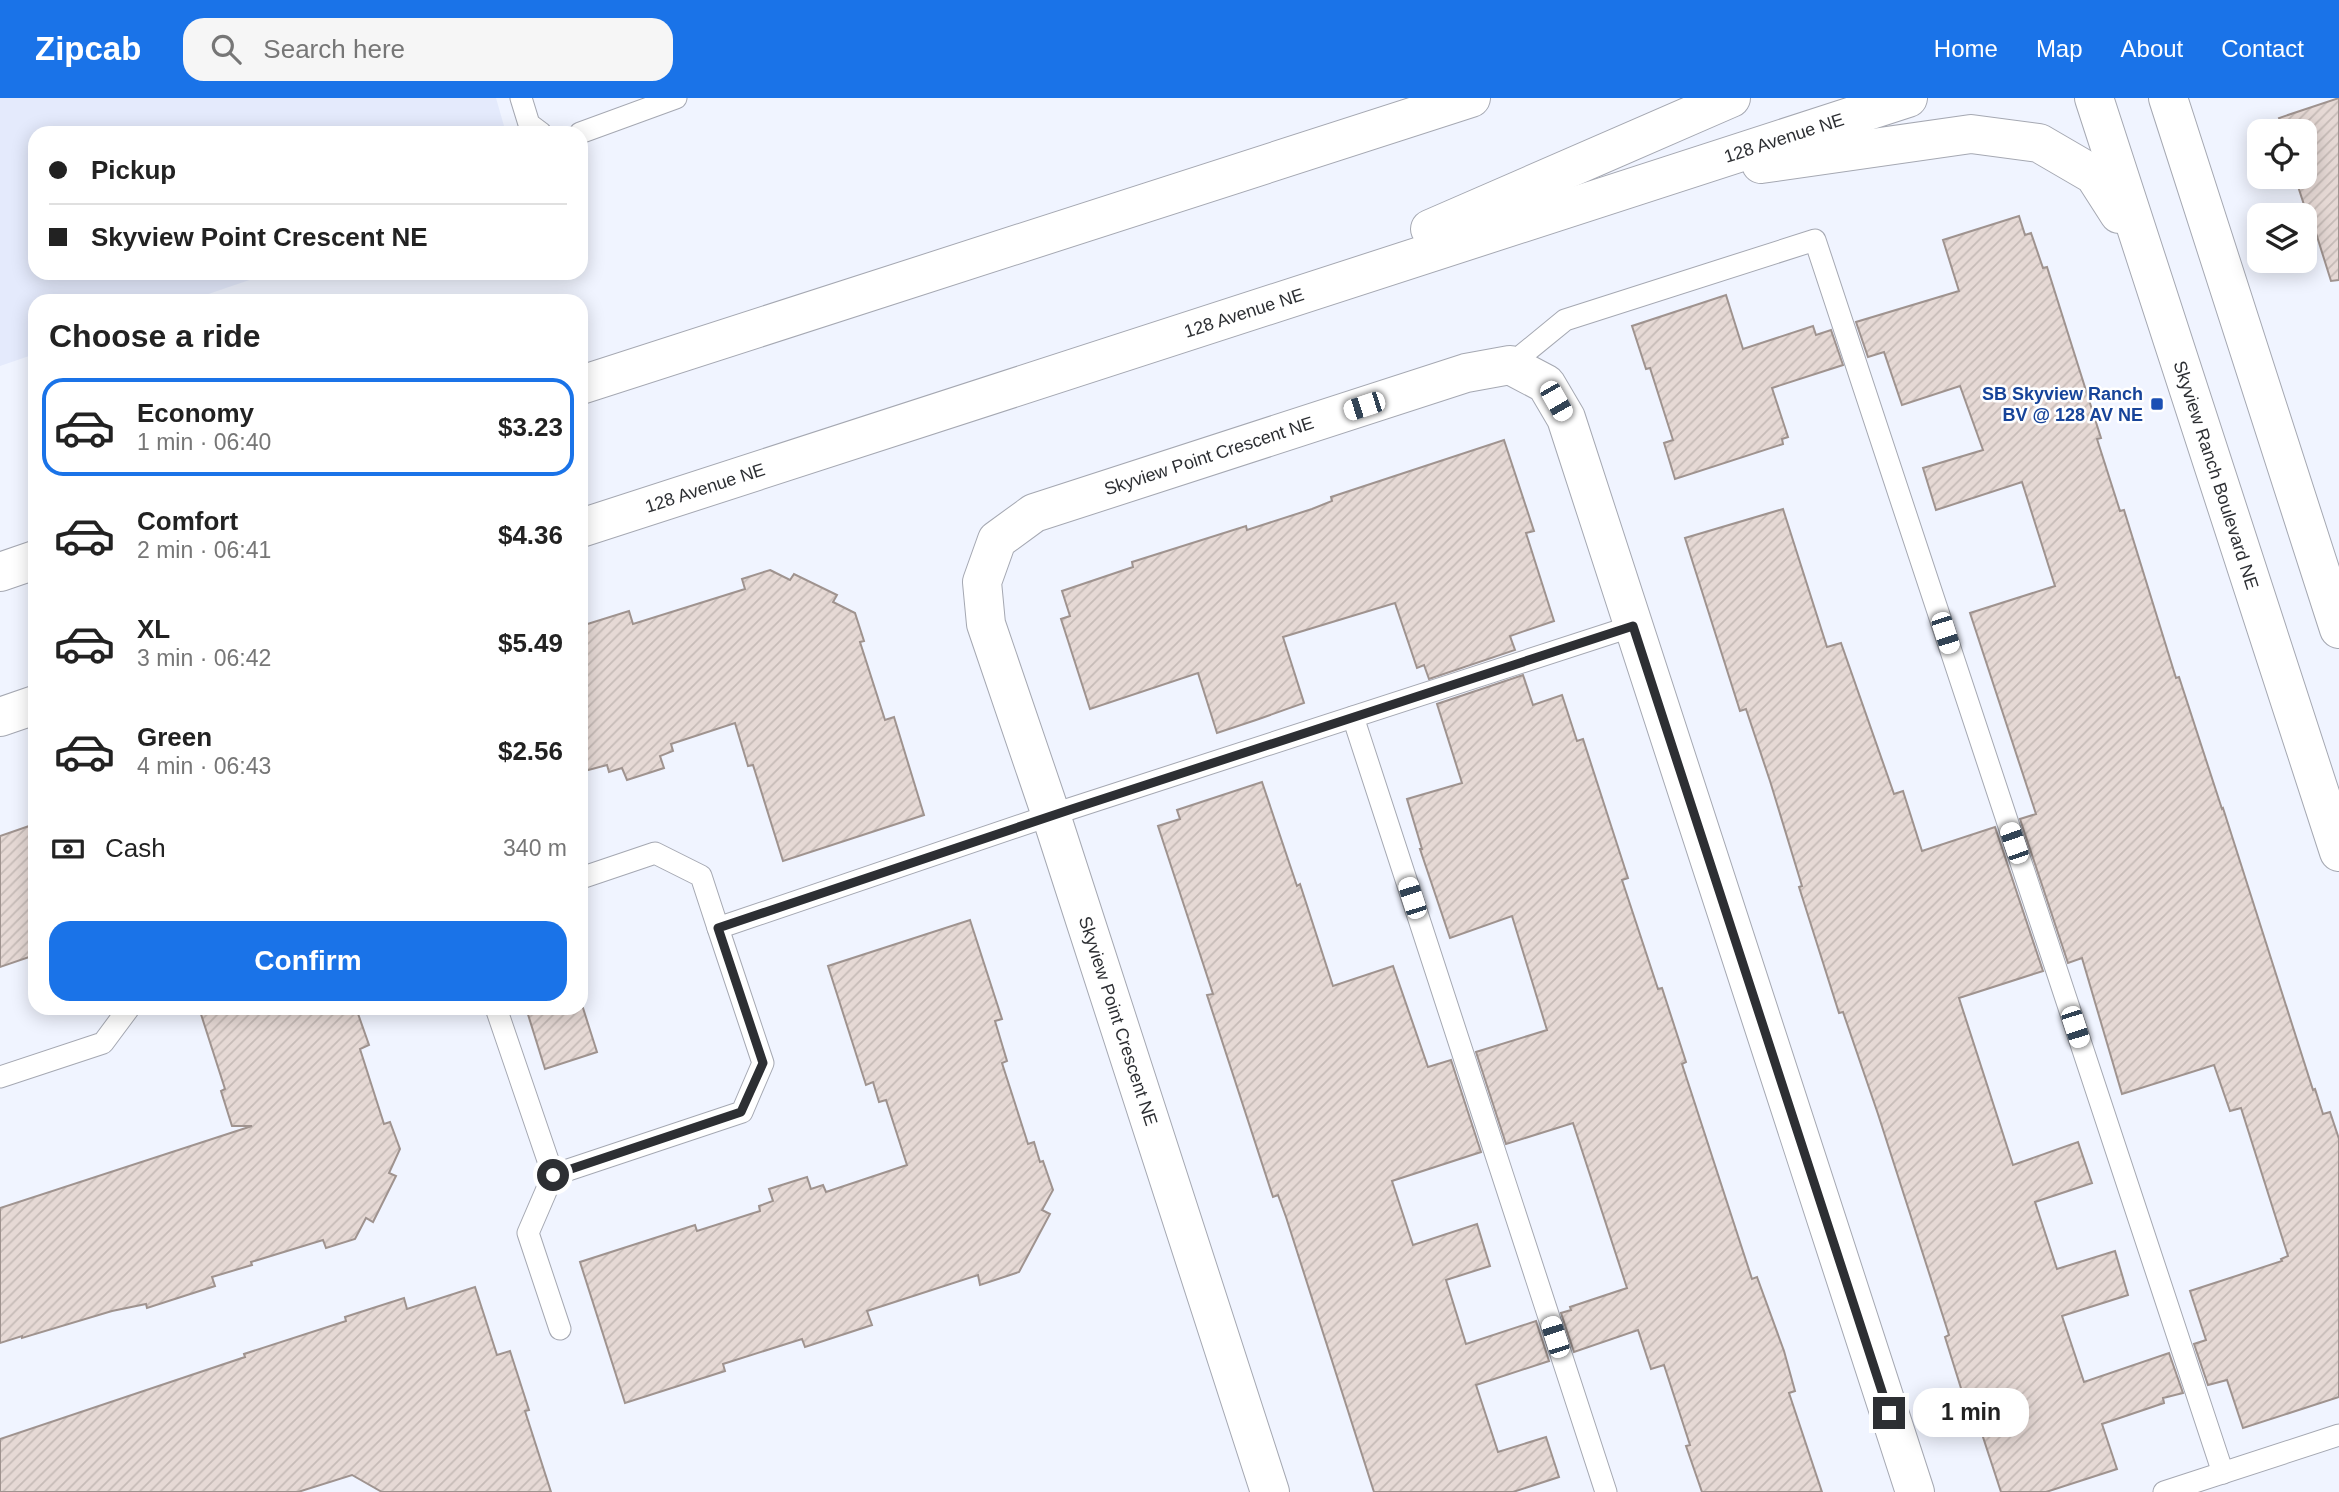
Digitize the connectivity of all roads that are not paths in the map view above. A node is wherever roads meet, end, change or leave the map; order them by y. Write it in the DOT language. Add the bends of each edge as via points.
graph roads {
  1 [pos="521,98"];
  2 [pos="676,98"];
  3 [pos="1471,98"];
  4 [pos="1731,98"];
  5 [pos="1908,98"];
  6 [pos="2094,98"];
  7 [pos="2168,98"];
  8 [pos="532,126"];
  9 [pos="588,130"];
  10 [pos="1655,179"];
  11 [pos="2144,254"];
  12 [pos="1276,302"];
  13 [pos="1510,365"];
  14 [pos="588,383"];
  15 [pos="588,526"];
  16 [pos="28,563"];
  17 [pos="0,572"];
  18 [pos="1633,626"];
  19 [pos="2339,629"];
  20 [pos="28,707"];
  21 [pos="0,717"];
  22 [pos="1353,718"];
  23 [pos="1051,815"];
  24 [pos="2339,852"];
  25 [pos="588,876"];
  26 [pos="718,928"];
  27 [pos="124,1015"];
  28 [pos="498,1015"];
  29 [pos="0,1077"];
  30 [pos="553,1175"];
  31 [pos="560,1329"];
  32 [pos="2339,1435"];
  33 [pos="2223,1473"];
  34 [pos="1270,1492"];
  35 [pos="1606,1492"];
  36 [pos="1915,1492"];
  37 [pos="2164,1492"];
  1 -- 8 [label="lane"];
  2 -- 9 [label="lane"];
  3 -- 14 [label="street"];
  4 -- 12 [label="street" via="1436,226"];
  5 -- 10 [label="street, 128 Avenue NE"];
  6 -- 11 [label="street, Skyview Ranch Boulevard NE"];
  7 -- 19 [label="street"];
  10 -- 11 [label="street" via="1971,134 2039,143 2094,175"];
  10 -- 12 [label="street, 128 Avenue NE"];
  11 -- 24 [label="street, Skyview Ranch Boulevard NE"];
  12 -- 15 [label="street, 128 Avenue NE"];
  13 -- 18 [label="street" via="1546,384 1566,418"];
  13 -- 23 [label="street, Skyview Point Crescent NE" via="1466,373 1034,513 996,540 982,582 986,624"];
  13 -- 33 [label="lane" via="1565,320 1815,240"];
  16 -- 17 [label="street"];
  18 -- 22 [label="lane"];
  18 -- 36 [label="street"];
  20 -- 21 [label="street"];
  22 -- 23 [label="lane"];
  22 -- 35 [label="lane"];
  23 -- 26 [label="lane"];
  23 -- 34 [label="street, Skyview Point Crescent NE"];
  25 -- 26 [label="lane" via="655,853 701,876"];
  26 -- 30 [label="lane" via="763,1063 741,1112"];
  27 -- 29 [label="lane" via="103,1043"];
  28 -- 30 [label="lane"];
  30 -- 31 [label="lane" via="528,1233"];
  32 -- 33 [label="lane"];
  33 -- 37 [label="lane"];
}
